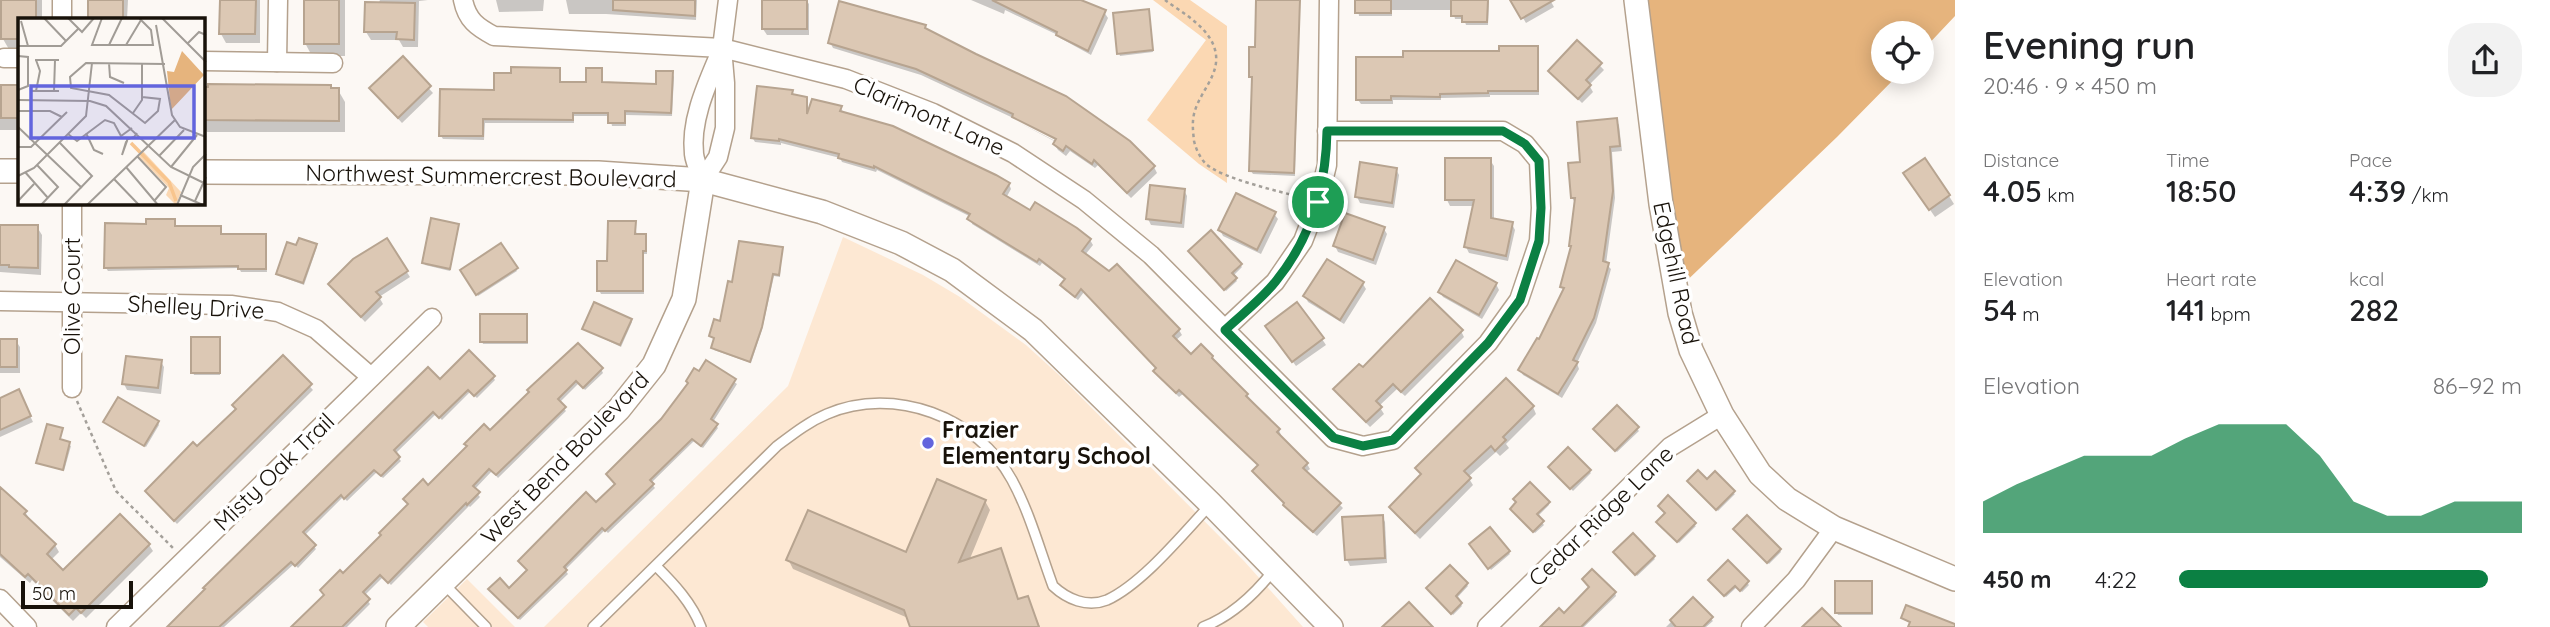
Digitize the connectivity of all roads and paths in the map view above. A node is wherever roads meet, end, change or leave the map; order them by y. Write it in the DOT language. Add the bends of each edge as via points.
graph roads {
  1 [pos="62,0"];
  2 [pos="278,0"];
  3 [pos="463,0"];
  4 [pos="728,0"];
  5 [pos="1165,0"];
  6 [pos="1329,0"];
  7 [pos="1636,0"];
  8 [pos="62,18"];
  9 [pos="722,48"];
  10 [pos="205,61"];
  11 [pos="277,62"];
  12 [pos="333,63"];
  13 [pos="1327,131"];
  14 [pos="0,171"];
  15 [pos="18,171"];
  16 [pos="205,172"];
  17 [pos="702,180"];
  18 [pos="1318,202"];
  19 [pos="72,205"];
  20 [pos="0,301"];
  21 [pos="71,302"];
  22 [pos="432,318"];
  23 [pos="1225,330"];
  24 [pos="371,377"];
  25 [pos="72,388"];
  26 [pos="1722,415"];
  27 [pos="1211,504"];
  28 [pos="1834,528"];
  29 [pos="185,559"];
  30 [pos="656,566"];
  31 [pos="1274,569"];
  32 [pos="1955,579"];
  33 [pos="442,583"];
  34 [pos="0,599"];
  35 [pos="27,627"];
  36 [pos="116,627"];
  37 [pos="398,627"];
  38 [pos="486,627"];
  39 [pos="593,627"];
  40 [pos="701,627"];
  41 [pos="1203,627"];
  42 [pos="1331,627"];
  43 [pos="1487,627"];
  44 [pos="1751,627"];
  1 -- 8 [label="street"];
  2 -- 11 [label="street"];
  3 -- 9 [label="street, Clarimont Lane" via="475,26 494,36"];
  4 -- 9 [label="street, West Bend Boulevard"];
  5 -- 18 [label="path" via="1202,28 1213,43 1215,72 1195,112 1192,129 1206,164 1221,173"];
  6 -- 13 [label="street"];
  7 -- 26 [label="street, Edgehill Road" via="1661,204 1680,313 1690,350"];
  9 -- 17 [label="street, West Bend Boulevard" via="695,129 694,155"];
  9 -- 17 [label="street, West Bend Boulevard" via="725,128 718,157"];
  9 -- 23 [label="street, Clarimont Lane" via="846,79 933,113 1013,153 1084,200 1151,255"];
  10 -- 11 [label="street"];
  11 -- 12 [label="street"];
  13 -- 18 [label="street"];
  13 -- 23 [label="street, Clarimont Lane" via="1503,131 1525,144 1539,161 1541,208 1539,241 1520,300 1488,343 1393,440 1363,446 1334,438"];
  14 -- 15 [label="street"];
  16 -- 17 [label="street, Northwest Summercrest Boulevard" via="598,173"];
  17 -- 27 [label="street, Northwest Summercrest Boulevard" via="822,212 901,243 951,270 1033,330"];
  17 -- 33 [label="street, West Bend Boulevard" via="684,299 654,365 619,409"];
  18 -- 23 [label="street" via="1303,241 1275,282"];
  19 -- 21 [label="street, Olive Court"];
  20 -- 21 [label="street, Shelley Drive"];
  21 -- 24 [label="street, Shelley Drive" via="231,305 278,312 316,329"];
  21 -- 25 [label="street, Olive Court"];
  22 -- 24 [label="street, Misty Oak Trail"];
  24 -- 29 [label="street, Misty Oak Trail"];
  25 -- 29 [label="path" via="116,491"];
  26 -- 28 [label="street, Edgehill Road" via="1760,474 1787,499"];
  26 -- 43 [label="street, Cedar Ridge Lane" via="1670,447"];
  27 -- 30 [label="lane" via="1144,574 1106,600 1075,601 1053,586 1012,479 971,432 929,411 904,405 867,405 828,413 777,446"];
  27 -- 31 [label="street, Northwest Summercrest Boulevard"];
  28 -- 32 [label="street, Edgehill Road"];
  28 -- 44 [label="street" via="1797,580"];
  29 -- 36 [label="street, Misty Oak Trail"];
  30 -- 39 [label="lane"];
  30 -- 40 [label="lane" via="677,588"];
  31 -- 41 [label="lane" via="1235,610"];
  31 -- 42 [label="street, Northwest Summercrest Boulevard"];
  33 -- 37 [label="street, West Bend Boulevard"];
  33 -- 38 [label="lane"];
  34 -- 35 [label="street"];
}
